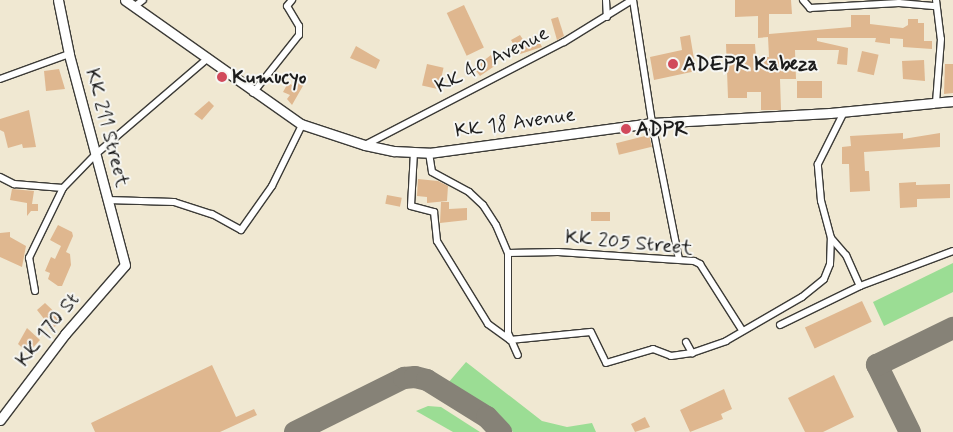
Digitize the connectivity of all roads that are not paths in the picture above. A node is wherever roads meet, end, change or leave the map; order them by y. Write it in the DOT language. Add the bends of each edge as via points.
graph roads {
  1 [pos="58,0"];
  2 [pos="125,0"];
  3 [pos="143,0"];
  4 [pos="292,0"];
  5 [pos="606,0"];
  6 [pos="632,0"];
  7 [pos="803,0"];
  8 [pos="936,3"];
  9 [pos="135,6"];
  10 [pos="607,17"];
  11 [pos="69,54"];
  12 [pos="208,58"];
  13 [pos="0,79"];
  14 [pos="253,93"];
  15 [pos="953,101"];
  16 [pos="936,102"];
  17 [pos="844,112"];
  18 [pos="652,123"];
  19 [pos="302,125"];
  20 [pos="364,145"];
  21 [pos="414,152"];
  22 [pos="429,153"];
  23 [pos="96,154"];
  24 [pos="0,177"];
  25 [pos="63,188"];
  26 [pos="108,200"];
  27 [pos="831,238"];
  28 [pos="953,251"];
  29 [pos="508,253"];
  30 [pos="679,260"];
  31 [pos="125,265"];
  32 [pos="860,286"];
  33 [pos="35,292"];
  34 [pos="780,325"];
  35 [pos="742,330"];
  36 [pos="510,340"];
  37 [pos="686,342"];
  38 [pos="692,353"];
  39 [pos="518,355"];
  40 [pos="0,420"];
  1 -- 11 [label="main road, KK 211 Street"];
  2 -- 9 [label="main road, KK 18 Avenue"];
  3 -- 9 [label="street"];
  4 -- 14 [label="street" via="287,6 300,26 299,35"];
  5 -- 10 [label="street"];
  6 -- 10 [label="street, KK 40 Avenue"];
  6 -- 18 [label="street"];
  7 -- 8 [label="street" via="810,8"];
  8 -- 16 [label="street" via="941,39"];
  9 -- 12 [label="main road, KK 18 Avenue"];
  10 -- 20 [label="street, KK 40 Avenue"];
  11 -- 13 [label="street"];
  11 -- 23 [label="main road, KK 211 Street"];
  12 -- 14 [label="main road, KK 18 Avenue"];
  12 -- 23 [label="street"];
  14 -- 19 [label="main road, KK 18 Avenue"];
  15 -- 16 [label="main road, KK 18 Avenue"];
  16 -- 17 [label="main road, KK 18 Avenue"];
  17 -- 18 [label="main road, KK 18 Avenue"];
  17 -- 27 [label="street" via="818,164 821,201"];
  18 -- 22 [label="main road, KK 18 Avenue"];
  18 -- 30 [label="street"];
  19 -- 20 [label="main road, KK 18 Avenue"];
  19 -- 26 [label="street" via="272,186 241,230 212,214 174,202"];
  20 -- 21 [label="main road, KK 18 Avenue"];
  21 -- 22 [label="main road, KK 18 Avenue"];
  21 -- 36 [label="street" via="411,206 434,212 437,241 446,257 488,324"];
  22 -- 29 [label="street" via="432,172 469,192 483,204"];
  23 -- 25 [label="street"];
  23 -- 26 [label="main road, KK 211 Street"];
  24 -- 25 [label="street" via="14,184"];
  25 -- 33 [label="street" via="29,258"];
  26 -- 31 [label="main road, KK 211 Street"];
  27 -- 32 [label="street" via="846,256"];
  27 -- 35 [label="street" via="830,264 824,279 802,297"];
  28 -- 32 [label="street"];
  29 -- 30 [label="street, KK 205 Street" via="558,252"];
  29 -- 36 [label="street"];
  30 -- 35 [label="street, KK 205 Street" via="700,264"];
  31 -- 40 [label="main road, KK 170 St" via="65,334"];
  32 -- 34 [label="street"];
  35 -- 38 [label="street" via="726,341"];
  36 -- 38 [label="street" via="591,332 595,333 606,363 653,349 671,356"];
  36 -- 39 [label="street"];
  37 -- 38 [label="street"];
}
